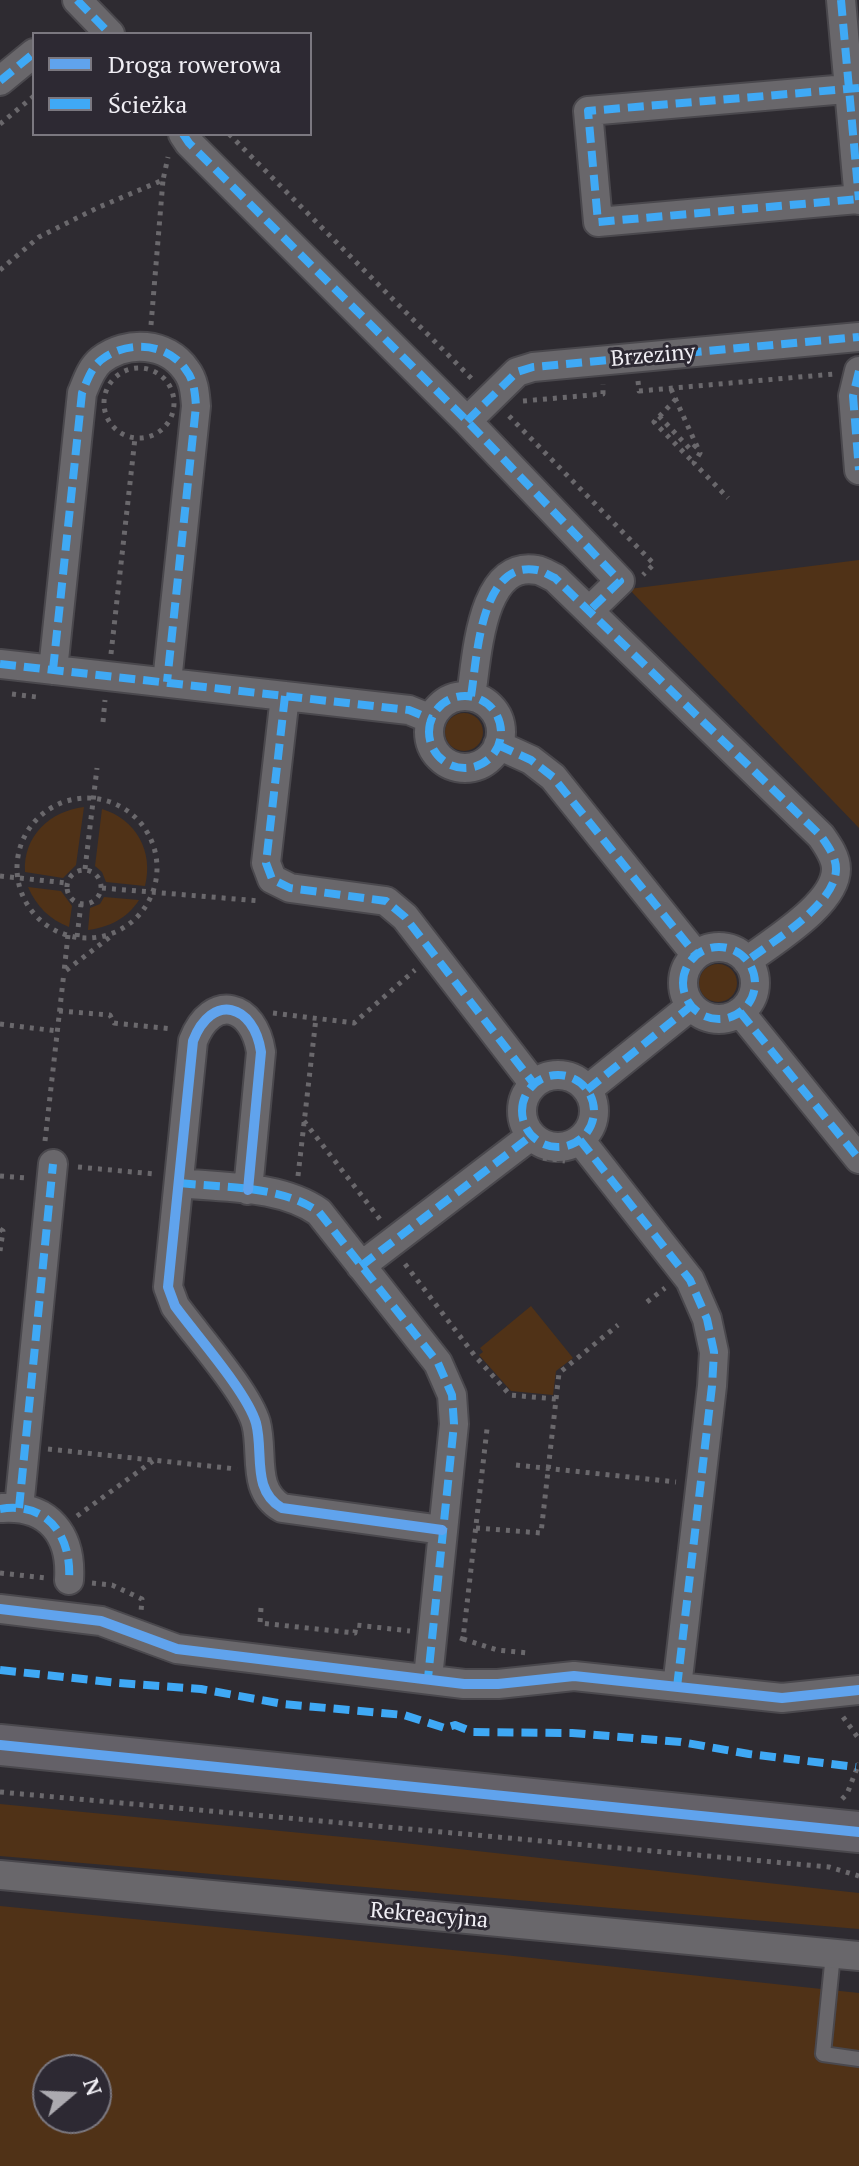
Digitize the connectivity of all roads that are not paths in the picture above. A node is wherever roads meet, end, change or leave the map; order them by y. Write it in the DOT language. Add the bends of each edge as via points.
graph roads {
  1 [pos="77,0"];
  2 [pos="841,0"];
  3 [pos="108,32"];
  4 [pos="32,55"];
  5 [pos="0,81"];
  6 [pos="854,88"];
  7 [pos="186,139"];
  8 [pos="859,199"];
  9 [pos="859,337"];
  10 [pos="859,372"];
  11 [pos="467,421"];
  12 [pos="859,470"];
  13 [pos="589,611"];
  14 [pos="0,664"];
  15 [pos="53,670"];
  16 [pos="167,682"];
  17 [pos="285,696"];
  18 [pos="471,696"];
  19 [pos="431,719"];
  20 [pos="498,745"];
  21 [pos="696,955"];
  22 [pos="747,961"];
  23 [pos="691,1006"];
  24 [pos="740,1012"];
  25 [pos="534,1084"];
  26 [pos="587,1090"];
  27 [pos="532,1146"];
  28 [pos="575,1151"];
  29 [pos="858,1155"];
  30 [pos="48,1156"];
  31 [pos="180,1180"];
  32 [pos="248,1190"];
  33 [pos="361,1266"];
  34 [pos="10,1508"];
  35 [pos="442,1530"];
  36 [pos="69,1580"];
  37 [pos="0,1609"];
  38 [pos="428,1678"];
  39 [pos="677,1687"];
  40 [pos="859,1690"];
  41 [pos="0,1745"];
  42 [pos="859,1832"];
  43 [pos="0,1875"];
  44 [pos="846,1955"];
  45 [pos="859,2059"];
  1 -- 3 [label="street"];
  2 -- 6 [label="street"];
  4 -- 5 [label="street"];
  6 -- 8 [label="street"];
  6 -- 8 [label="street" via="588,111 598,222"];
  7 -- 11 [label="street"];
  9 -- 11 [label="street, Brzeziny" via="533,367 517,372 497,404"];
  10 -- 12 [label="street" via="853,396"];
  11 -- 13 [label="street" via="620,581"];
  13 -- 18 [label="street" via="555,578 536,570 517,572 495,587 483,619"];
  13 -- 22 [label="street" via="832,852 836,869 827,896"];
  14 -- 15 [label="street"];
  15 -- 16 [label="street"];
  15 -- 16 [label="street" via="82,393 100,360 140,345 173,357 195,387"];
  16 -- 17 [label="street"];
  17 -- 19 [label="street" via="409,710"];
  17 -- 25 [label="street" via="266,863 272,879 290,888 386,901 405,917"];
  18 -- 19 [label="street" via="443,703"];
  18 -- 20 [label="street" via="493,709 501,733"];
  19 -- 20 [label="street" via="430,741 452,765 474,767"];
  20 -- 21 [label="street" via="553,777"];
  21 -- 22 [label="street" via="728,948"];
  21 -- 23 [label="street" via="684,974"];
  22 -- 24 [label="street" via="755,982"];
  23 -- 24 [label="street" via="709,1018"];
  23 -- 26 [label="street"];
  24 -- 29 [label="street"];
  25 -- 26 [label="street" via="568,1076"];
  25 -- 27 [label="street" via="526,1093 522,1115"];
  26 -- 28 [label="street" via="592,1122"];
  27 -- 28 [label="street"];
  27 -- 33 [label="street"];
  28 -- 39 [label="street" via="690,1280 714,1352"];
  30 -- 34 [label="street" via="26,1443"];
  31 -- 32 [label="street"];
  31 -- 32 [label="street" via="193,1041 208,1016 221,1010 243,1014 259,1036"];
  31 -- 35 [label="street" via="168,1287 175,1306 249,1405 260,1441 265,1492 272,1502 282,1508"];
  32 -- 33 [label="street" via="301,1199 319,1212"];
  33 -- 35 [label="street" via="438,1363 452,1395 454,1424"];
  34 -- 36 [label="street" via="41,1515 58,1530 67,1545"];
  35 -- 38 [label="street"];
  37 -- 38 [label="street" via="101,1621 177,1649"];
  38 -- 39 [label="street" via="498,1684 574,1676"];
  39 -- 40 [label="street" via="782,1698"];
  41 -- 42 [label="street"];
  43 -- 44 [label="street, Rekreacyjna"];
  44 -- 45 [label="lane" via="823,2054"];
}
